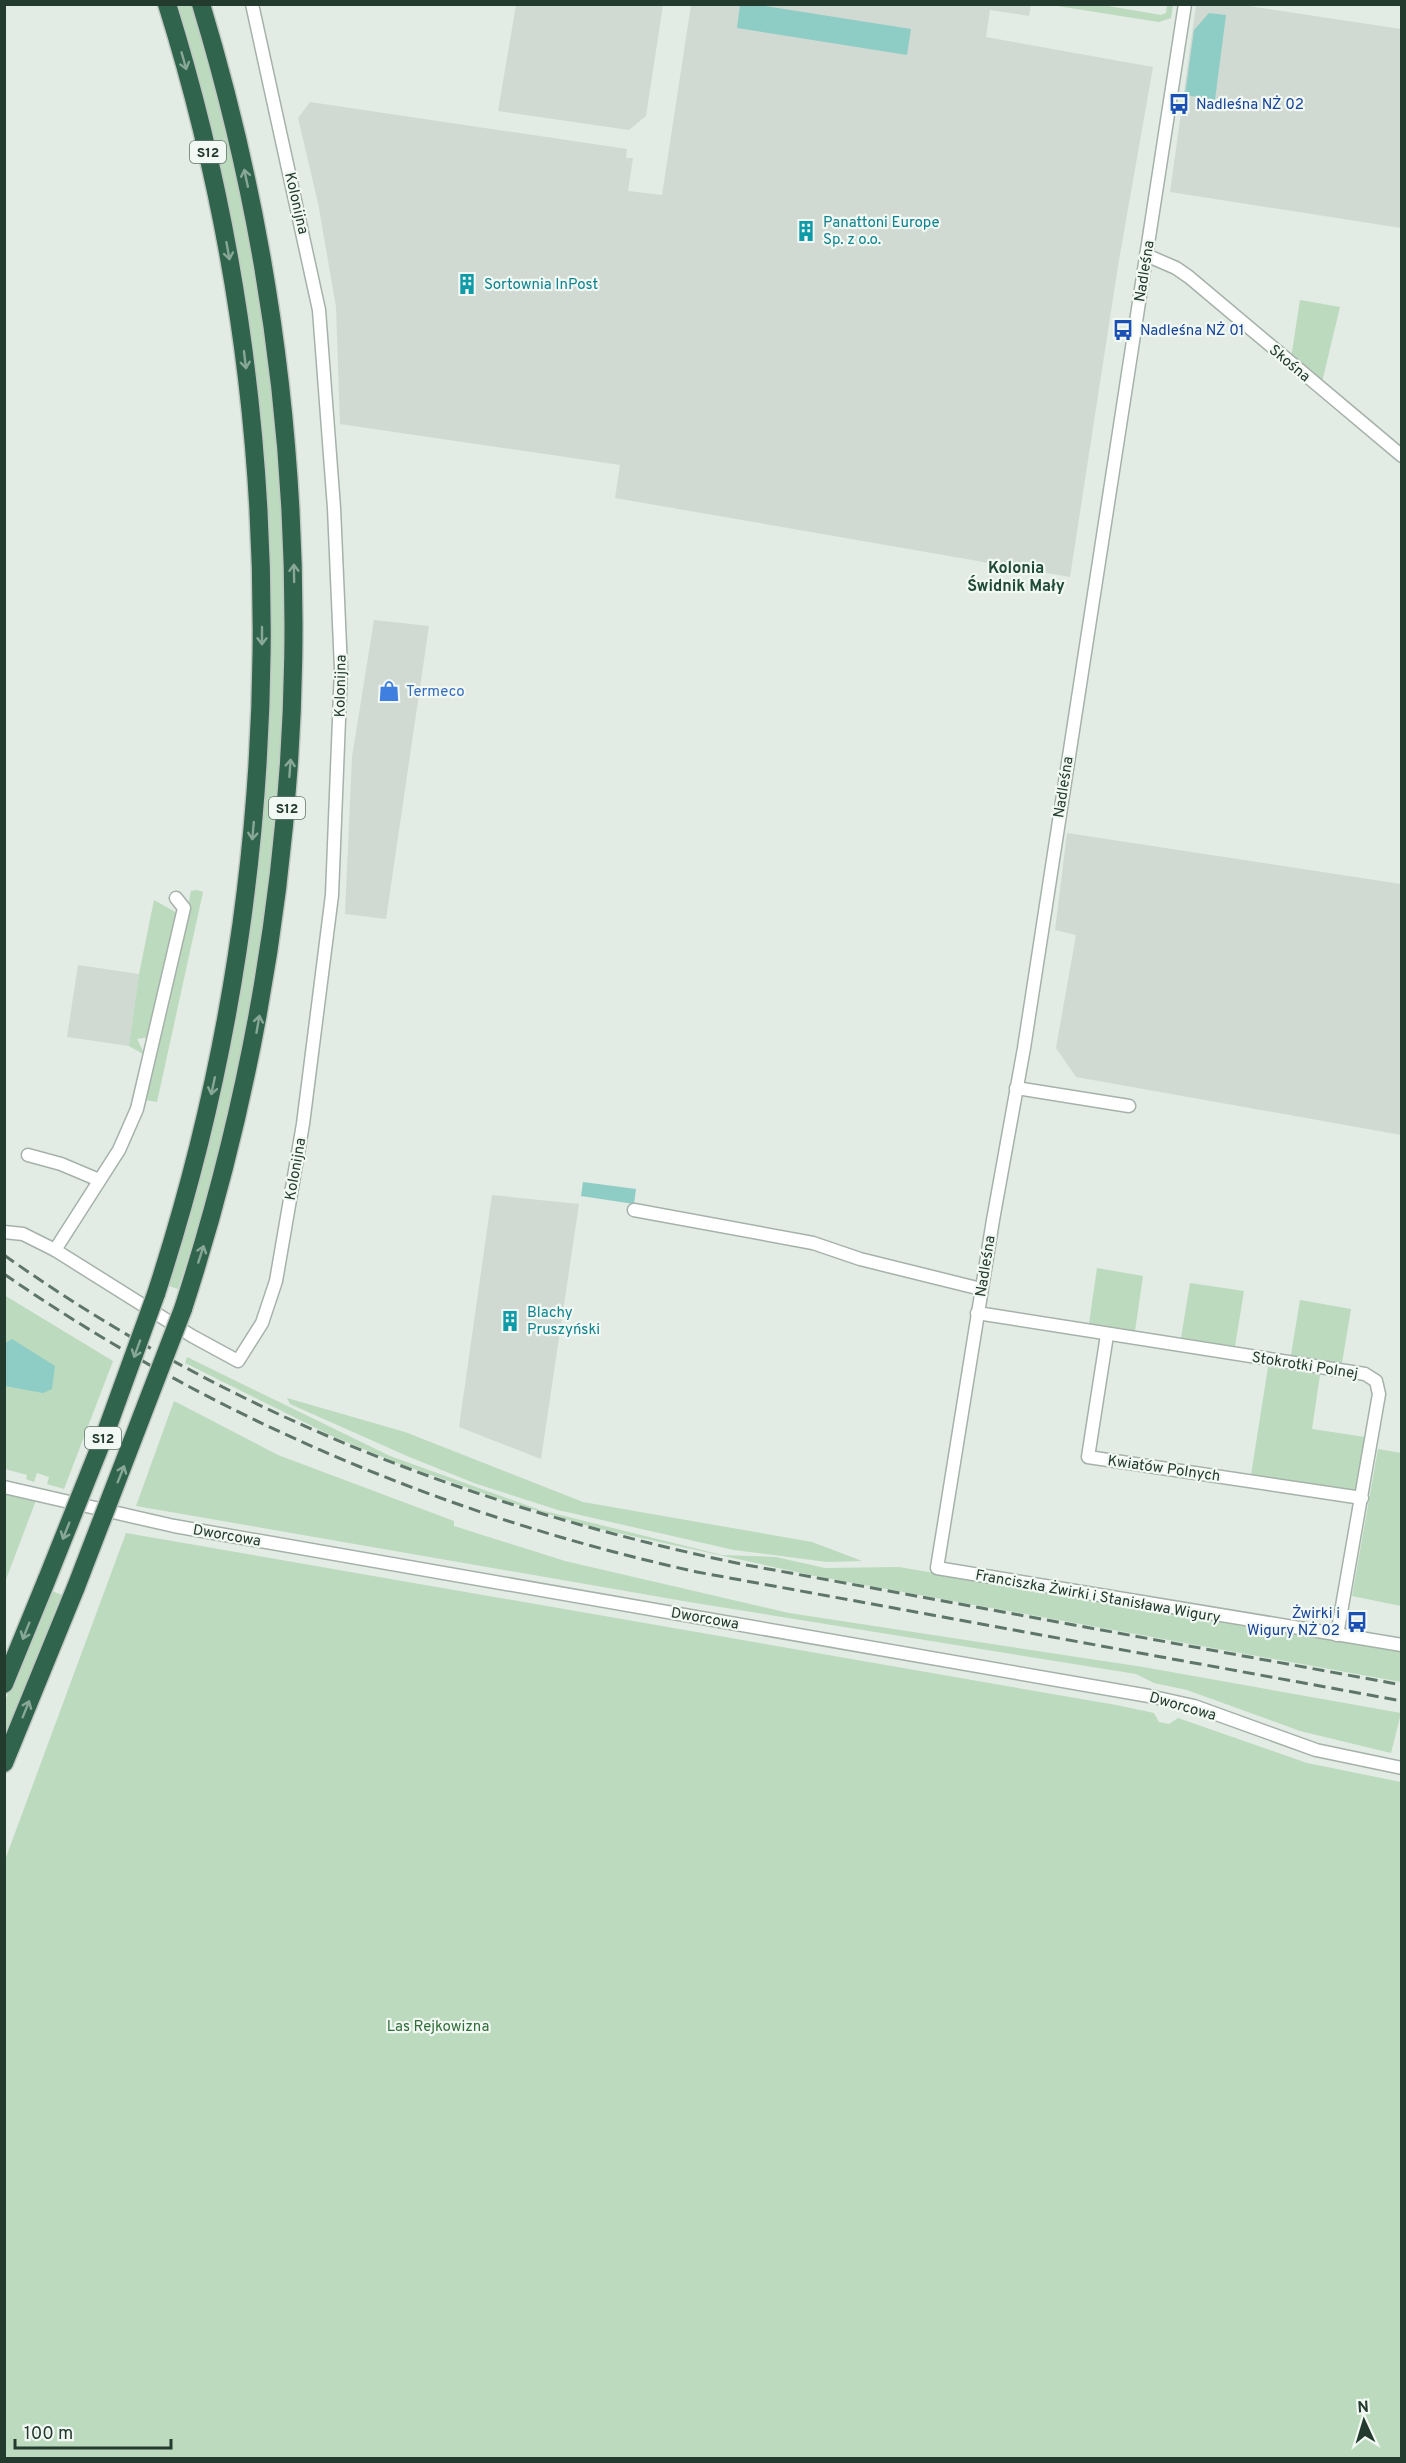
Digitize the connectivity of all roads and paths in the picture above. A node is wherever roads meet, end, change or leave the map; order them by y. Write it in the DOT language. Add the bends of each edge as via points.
graph roads {
  1 [pos="167,4"];
  2 [pos="201,4"];
  3 [pos="212,4"];
  4 [pos="252,4"];
  5 [pos="1185,4"];
  6 [pos="235,129"];
  7 [pos="1146,255"];
  8 [pos="1401,456"];
  9 [pos="176,898"];
  10 [pos="1016,1088"];
  11 [pos="1129,1106"];
  12 [pos="28,1155"];
  13 [pos="99,1180"];
  14 [pos="634,1210"];
  15 [pos="4,1232"];
  16 [pos="55,1250"];
  17 [pos="981,1289"];
  18 [pos="977,1313"];
  19 [pos="1107,1335"];
  20 [pos="4,1486"];
  21 [pos="1362,1498"];
  22 [pos="937,1568"];
  23 [pos="1337,1635"];
  24 [pos="1401,1645"];
  25 [pos="4,1684"];
  26 [pos="4,1763"];
  27 [pos="1401,1768"];
  1 -- 25 [label="highway, S12, one-way, bridge" via="213,174 240,325 258,492 262,659 254,827 238,958 206,1119 185,1201 107,1429"];
  2 -- 6 [label="highway, S12"];
  3 -- 6 [label="highway"];
  4 -- 16 [label="street, Kolonijna" via="320,310 342,669 332,895 303,1124 276,1281 262,1323 238,1361"];
  5 -- 7 [label="street, Nadleśna"];
  26 -- 6 [label="highway, S12, one-way, bridge" via="183,1309 224,1172 256,1031 280,881 292,740 294,579 286,442 263,263"];
  7 -- 8 [label="street, Skośna" via="1189,278"];
  7 -- 10 [label="street, Nadleśna"];
  9 -- 13 [label="street" via="184,908 145,1082 128,1131"];
  10 -- 11 [label="street"];
  10 -- 17 [label="street, Nadleśna"];
  12 -- 13 [label="street"];
  13 -- 16 [label="street"];
  14 -- 17 [label="street" via="813,1243 860,1259"];
  15 -- 16 [label="street" via="23,1234"];
  17 -- 18 [label="street, Nadleśna"];
  18 -- 19 [label="street, Stokrotki Polnej"];
  18 -- 22 [label="street, Nadleśna"];
  19 -- 21 [label="street, Stokrotki Polnej" via="1372,1377 1379,1394"];
  19 -- 21 [label="street, Kwiatów Polnych" via="1088,1457"];
  20 -- 27 [label="street, Dworcowa" via="174,1526 1149,1696 1194,1707 1306,1747"];
  21 -- 23 [label="street, Stokrotki Polnej"];
  22 -- 23 [label="street, Franciszka Żwirki i Stanisława Wigury"];
  23 -- 24 [label="street, Franciszka Żwirki i Stanisława Wigury"];
}
